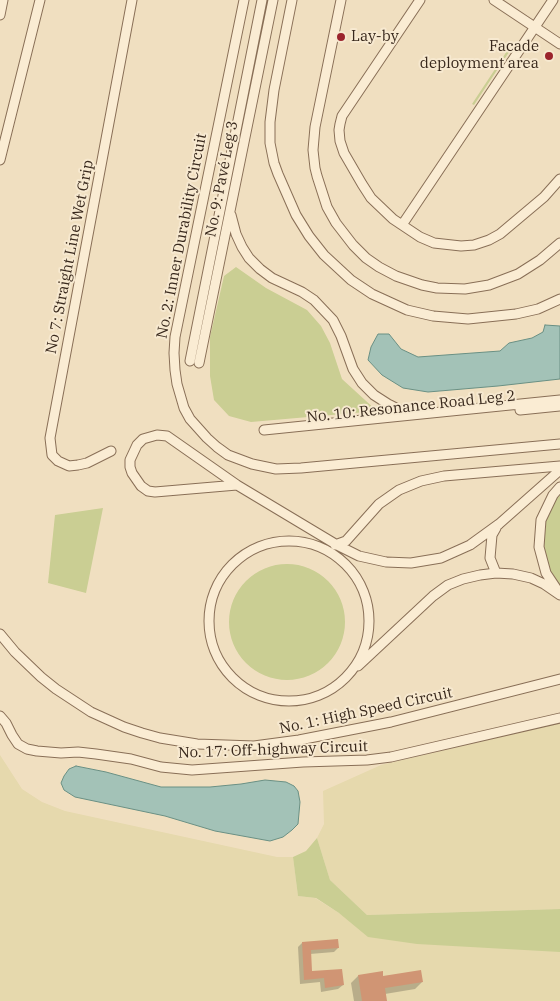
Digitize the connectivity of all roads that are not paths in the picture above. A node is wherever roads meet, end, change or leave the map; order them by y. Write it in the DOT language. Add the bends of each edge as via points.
graph roads {
  1 [pos="3,0"];
  2 [pos="40,0"];
  3 [pos="132,0"];
  4 [pos="244,0"];
  5 [pos="262,0"];
  6 [pos="273,0"];
  7 [pos="292,0"];
  8 [pos="341,0"];
  9 [pos="420,0"];
  10 [pos="494,0"];
  11 [pos="553,0"];
  12 [pos="0,15"];
  13 [pos="535,27"];
  14 [pos="560,44"];
  15 [pos="0,160"];
  16 [pos="560,179"];
  17 [pos="230,212"];
  18 [pos="402,225"];
  19 [pos="560,243"];
  20 [pos="560,299"];
  21 [pos="190,361"];
  22 [pos="199,363"];
  23 [pos="560,400"];
  24 [pos="560,406"];
  25 [pos="419,415"];
  26 [pos="560,444"];
  27 [pos="111,451"];
  28 [pos="560,468"];
  29 [pos="237,485"];
  30 [pos="560,487"];
  31 [pos="499,524"];
  32 [pos="314,544"];
  33 [pos="337,545"];
  34 [pos="496,573"];
  35 [pos="560,594"];
  36 [pos="0,634"];
  37 [pos="348,676"];
  38 [pos="560,679"];
  39 [pos="0,716"];
  40 [pos="560,718"];
  1 -- 12 [label="street"];
  2 -- 15 [label="street"];
  3 -- 27 [label="street, No 7: Straight Line Wet Grip" via="50,438 52,455 69,466 87,463"];
  4 -- 26 [label="street, No. 2: Inner Durability Circuit" via="175,338 177,384 190,419 228,455 276,469"];
  5 -- 21 [label="street"];
  6 -- 17 [label="street, No. 9: Pavé Leg 3"];
  7 -- 20 [label="street" via="274,90 270,142 274,163 296,215 324,255 372,294 407,310 433,316 474,319 516,314"];
  8 -- 19 [label="street" via="313,150 327,207 353,245 366,258 396,276 436,288 465,289 489,285 518,274"];
  9 -- 18 [label="street" via="342,116 339,130 344,153 371,198"];
  10 -- 13 [label="street"];
  11 -- 13 [label="street"];
  13 -- 14 [label="street"];
  13 -- 18 [label="street"];
  16 -- 18 [label="street" via="500,234 474,245 434,243"];
  17 -- 22 [label="street, No. 9: Pavé Leg 3"];
  17 -- 25 [label="street" via="236,234 249,258 272,278 319,304 333,320 362,383 388,404"];
  23 -- 25 [label="street"];
  24 -- 25 [label="street, No. 10: Resonance Road Leg 2" via="264,432"];
  28 -- 31 [label="street"];
  28 -- 33 [label="street" via="444,476 421,481 399,490 379,504 346,541"];
  29 -- 29 [label="street" via="167,436 151,436 143,440 130,460 132,473 148,491"];
  29 -- 33 [label="street"];
  30 -- 35 [label="street" via="541,520 538,547 546,573"];
  31 -- 33 [label="street" via="470,545 442,558 411,563 359,556"];
  31 -- 34 [label="street" via="492,535 490,558"];
  32 -- 33 [label="street"];
  32 -- 37 [label="street" via="336,555 354,573 366,598 370,626 363,653"];
  32 -- 37 [label="street" via="289,540 264,544 242,556 224,573 213,595 208,620 212,645 225,670 245,689 271,700 299,701 326,693"];
  34 -- 35 [label="street" via="531,578"];
  34 -- 37 [label="street" via="448,585"];
  36 -- 38 [label="street, No. 1: High Speed Circuit" via="41,677 91,712 142,733 197,744 254,746 299,740 383,724"];
  39 -- 40 [label="street, No. 17: Off-highway Circuit" via="18,744 27,749 96,754 192,770 391,758"];
}
